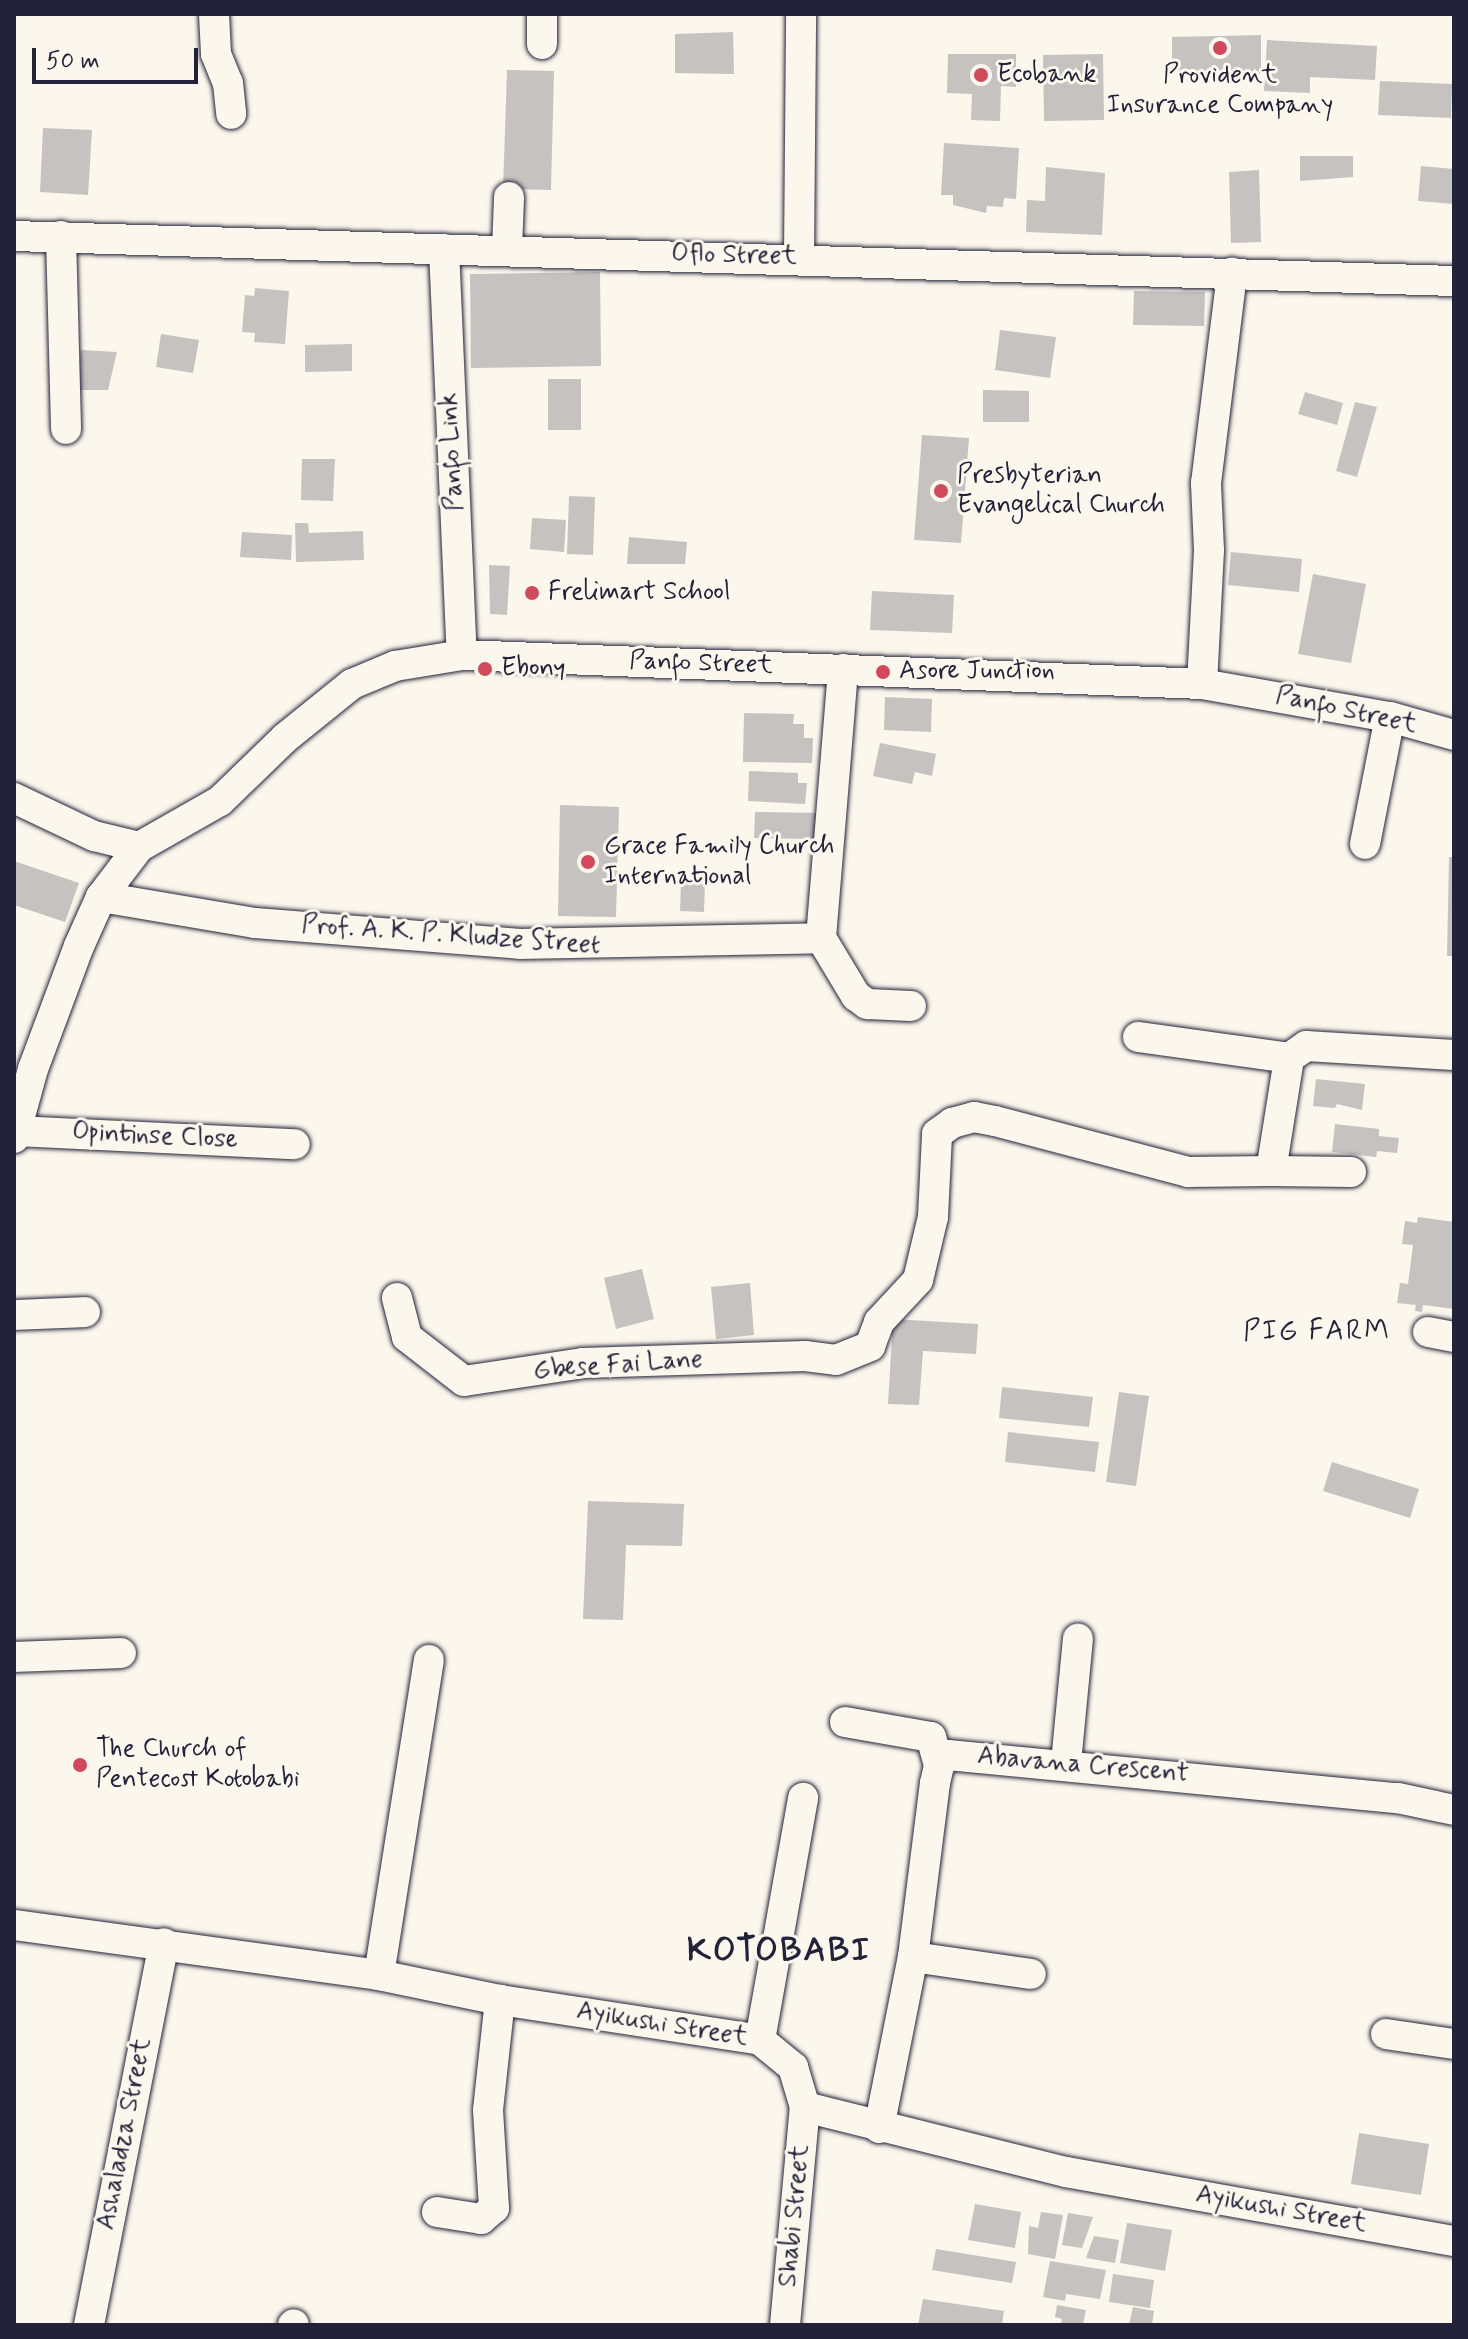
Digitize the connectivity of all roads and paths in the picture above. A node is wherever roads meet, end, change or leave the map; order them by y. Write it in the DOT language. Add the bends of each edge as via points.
graph roads {
  1 [pos="214,14"];
  2 [pos="542,14"];
  3 [pos="801,14"];
  4 [pos="542,44"];
  5 [pos="231,114"];
  6 [pos="509,197"];
  7 [pos="14,236"];
  8 [pos="61,236"];
  9 [pos="444,249"];
  10 [pos="507,250"];
  11 [pos="799,257"];
  12 [pos="1232,273"];
  13 [pos="1454,281"];
  14 [pos="66,429"];
  15 [pos="462,655"];
  16 [pos="843,669"];
  17 [pos="1202,684"];
  18 [pos="1390,717"];
  19 [pos="1454,735"];
  20 [pos="14,798"];
  21 [pos="1365,844"];
  22 [pos="139,847"];
  23 [pos="101,897"];
  24 [pos="821,938"];
  25 [pos="911,1006"];
  26 [pos="1138,1037"];
  27 [pos="28,1044"];
  28 [pos="1454,1055"];
  29 [pos="1289,1058"];
  30 [pos="15,1131"];
  31 [pos="14,1138"];
  32 [pos="295,1144"];
  33 [pos="1271,1171"];
  34 [pos="1351,1172"];
  35 [pos="397,1298"];
  36 [pos="85,1312"];
  37 [pos="14,1315"];
  38 [pos="1078,1639"];
  39 [pos="121,1653"];
  40 [pos="14,1657"];
  41 [pos="429,1660"];
  42 [pos="845,1722"];
  43 [pos="1066,1763"];
  44 [pos="939,1765"];
  45 [pos="803,1798"];
  46 [pos="1454,1810"];
  47 [pos="14,1925"];
  48 [pos="164,1943"];
  49 [pos="913,1957"];
  50 [pos="1031,1974"];
  51 [pos="379,1975"];
  52 [pos="500,2000"];
  53 [pos="1386,2034"];
  54 [pos="760,2040"];
  55 [pos="1454,2044"];
  56 [pos="805,2107"];
  57 [pos="879,2128"];
  58 [pos="437,2212"];
  59 [pos="1454,2241"];
  60 [pos="89,2325"];
  61 [pos="785,2325"];
  1 -- 5 [label="street" via="216,54 228,83"];
  2 -- 4 [label="street"];
  3 -- 11 [label="street"];
  6 -- 10 [label="street"];
  7 -- 8 [label="street, Oflo Street"];
  8 -- 9 [label="street, Oflo Street"];
  8 -- 14 [label="street"];
  9 -- 10 [label="street, Oflo Street"];
  9 -- 15 [label="street, Panfo Link"];
  10 -- 11 [label="street, Oflo Street"];
  11 -- 12 [label="street, Oflo Street"];
  12 -- 13 [label="street, Oflo Street"];
  12 -- 17 [label="street" via="1206,483 1209,550"];
  15 -- 16 [label="street, Panfo Street"];
  15 -- 22 [label="street, Panfo Street" via="395,666 352,684 285,738 220,801"];
  16 -- 17 [label="street, Panfo Street"];
  16 -- 24 [label="street"];
  17 -- 18 [label="street, Panfo Street"];
  18 -- 19 [label="street, Panfo Street"];
  18 -- 21 [label="street"];
  20 -- 22 [label="street" via="94,836"];
  22 -- 23 [label="street"];
  23 -- 24 [label="street, Prof. A. K. P. Kludze Street" via="255,923 520,944"];
  23 -- 27 [label="street"];
  24 -- 25 [label="street" via="856,996 867,1004"];
  26 -- 29 [label="street"];
  27 -- 30 [label="street"];
  28 -- 29 [label="street" via="1306,1046"];
  29 -- 33 [label="street"];
  30 -- 31 [label="street"];
  30 -- 32 [label="street, Opintinse Close"];
  33 -- 34 [label="street"];
  33 -- 35 [label="street, Gbese Fai Lane" via="1188,1172 995,1121 974,1117 952,1123 937,1134 933,1217 918,1280 879,1322 870,1346 836,1360 805,1356 583,1363 464,1381 407,1337"];
  36 -- 37 [label="street"];
  38 -- 43 [label="street"];
  39 -- 40 [label="street"];
  41 -- 51 [label="street"];
  42 -- 44 [label="street" via="931,1737"];
  43 -- 44 [label="street, Abavana Crescent" via="948,1755"];
  43 -- 46 [label="street, Abavana Crescent" via="1398,1798"];
  44 -- 49 [label="street, Abavana Crescent"];
  45 -- 54 [label="street"];
  47 -- 48 [label="street, Ayikushi Street"];
  48 -- 51 [label="street, Ayikushi Street"];
  48 -- 60 [label="street, Ashaladza Street"];
  49 -- 50 [label="street"];
  49 -- 57 [label="street, Abavana Crescent"];
  51 -- 52 [label="street, Ayikushi Street"];
  52 -- 54 [label="street, Ayikushi Street"];
  52 -- 58 [label="street" via="488,2110 494,2208 481,2219"];
  53 -- 55 [label="street"];
  54 -- 56 [label="street, Ayikushi Street" via="793,2067"];
  56 -- 57 [label="street, Ayikushi Street"];
  56 -- 61 [label="street, Shabi Street"];
  57 -- 59 [label="street, Ayikushi Street" via="1066,2172"];
}
